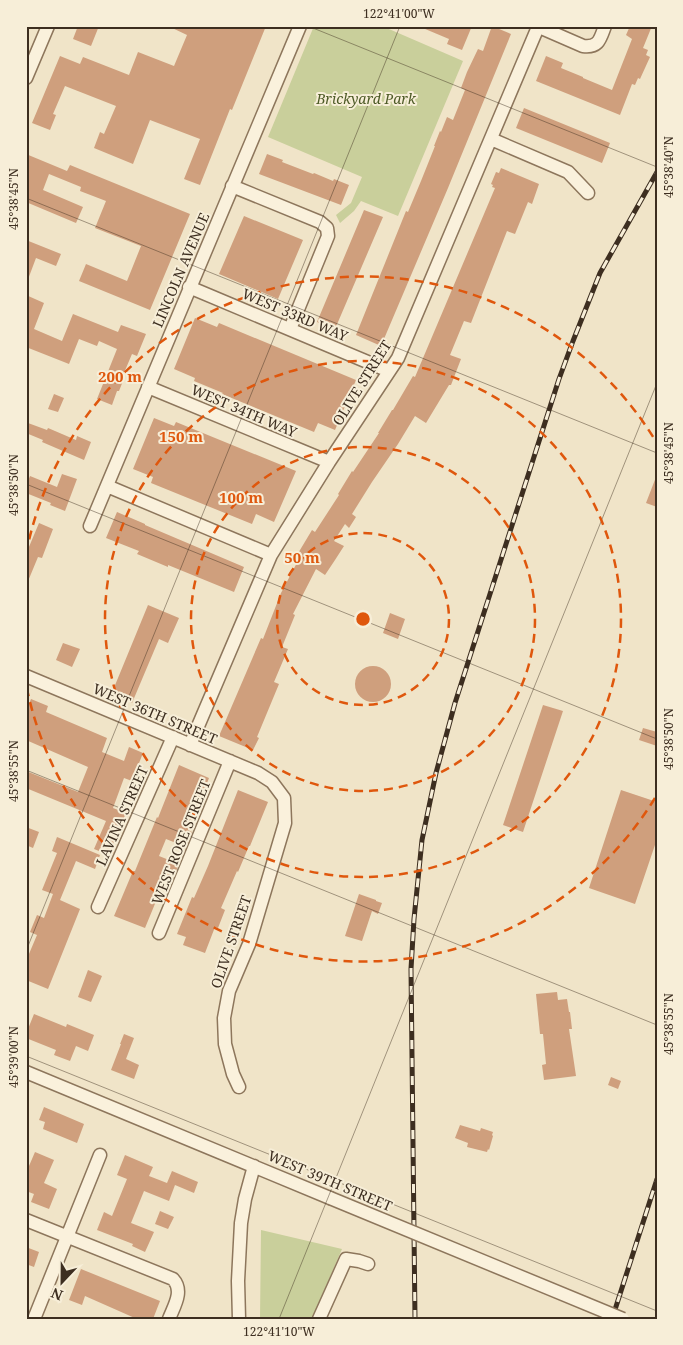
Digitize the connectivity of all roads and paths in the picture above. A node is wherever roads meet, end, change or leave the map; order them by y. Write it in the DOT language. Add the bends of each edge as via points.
graph roads {
  1 [pos="48,26"];
  2 [pos="300,26"];
  3 [pos="605,26"];
  4 [pos="538,27"];
  5 [pos="26,78"];
  6 [pos="491,140"];
  7 [pos="232,186"];
  8 [pos="588,193"];
  9 [pos="190,287"];
  10 [pos="290,330"];
  11 [pos="389,371"];
  12 [pos="148,387"];
  13 [pos="329,462"];
  14 [pos="107,486"];
  15 [pos="90,526"];
  16 [pos="271,555"];
  17 [pos="26,676"];
  18 [pos="173,738"];
  19 [pos="190,745"];
  20 [pos="230,761"];
  21 [pos="272,782"];
  22 [pos="98,907"];
  23 [pos="159,933"];
  24 [pos="26,1072"];
  25 [pos="239,1087"];
  26 [pos="100,1155"];
  27 [pos="254,1166"];
  28 [pos="26,1220"];
  29 [pos="67,1236"];
  30 [pos="368,1264"];
  31 [pos="34,1319"];
  32 [pos="169,1319"];
  33 [pos="239,1319"];
  34 [pos="319,1319"];
  35 [pos="622,1319"];
  1 -- 5 [label="street"];
  2 -- 7 [label="street, LINCOLN AVENUE"];
  3 -- 4 [label="street" via="597,44 591,47"];
  4 -- 6 [label="street, OLIVE STREET"];
  6 -- 8 [label="street" via="568,172"];
  6 -- 11 [label="street, OLIVE STREET" via="398,358"];
  7 -- 9 [label="street, LINCOLN AVENUE"];
  7 -- 10 [label="street" via="320,222 327,228 328,236"];
  9 -- 10 [label="street, WEST 33RD WAY"];
  9 -- 12 [label="street, LINCOLN AVENUE"];
  10 -- 11 [label="street, WEST 33RD WAY"];
  11 -- 13 [label="street, OLIVE STREET"];
  12 -- 13 [label="street, WEST 34TH WAY"];
  12 -- 14 [label="street, LINCOLN AVENUE"];
  13 -- 16 [label="street, OLIVE STREET"];
  14 -- 15 [label="street, LINCOLN AVENUE"];
  14 -- 16 [label="street"];
  16 -- 19 [label="street, OLIVE STREET"];
  17 -- 18 [label="street, WEST 36TH STREET"];
  18 -- 19 [label="street, WEST 36TH STREET"];
  18 -- 22 [label="street, LAVINA STREET"];
  19 -- 20 [label="street, WEST 36TH STREET"];
  20 -- 21 [label="street, WEST 36TH STREET"];
  20 -- 23 [label="street, WEST ROSE STREET"];
  21 -- 25 [label="street, OLIVE STREET" via="284,798 285,823 249,944 229,991 224,1018 225,1044"];
  24 -- 27 [label="street, WEST 39TH STREET"];
  26 -- 29 [label="street"];
  27 -- 33 [label="street" via="241,1223"];
  27 -- 35 [label="street, WEST 39TH STREET, bridge"];
  28 -- 29 [label="street"];
  29 -- 31 [label="street"];
  29 -- 32 [label="street" via="172,1279 178,1296"];
  30 -- 34 [label="street" via="346,1259"];
}
